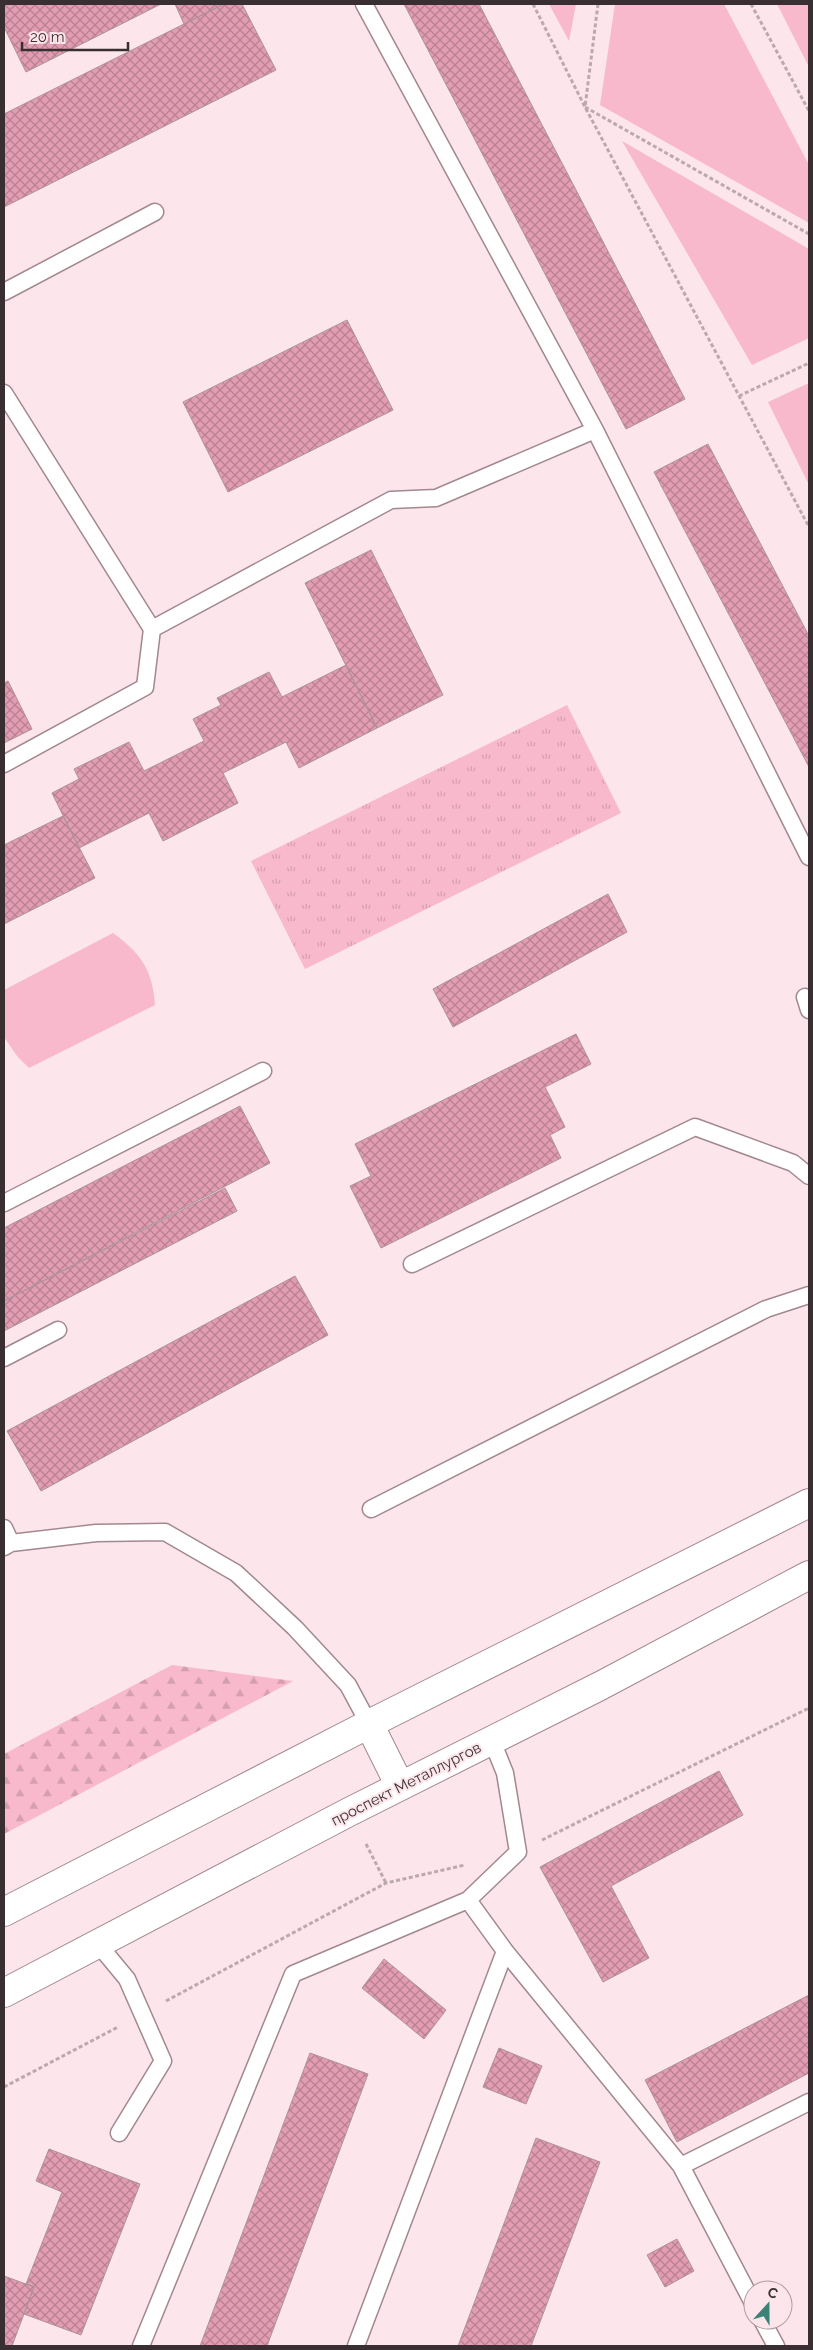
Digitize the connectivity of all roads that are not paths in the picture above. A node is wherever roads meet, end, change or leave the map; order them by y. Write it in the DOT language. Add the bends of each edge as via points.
graph roads {
  1 [pos="364,4"];
  2 [pos="155,212"];
  3 [pos="4,292"];
  4 [pos="4,393"];
  5 [pos="595,430"];
  6 [pos="152,629"];
  7 [pos="4,764"];
  8 [pos="809,857"];
  9 [pos="262,1071"];
  10 [pos="809,1176"];
  11 [pos="4,1203"];
  12 [pos="412,1264"];
  13 [pos="809,1295"];
  14 [pos="58,1330"];
  15 [pos="4,1358"];
  16 [pos="809,1504"];
  17 [pos="371,1509"];
  18 [pos="4,1528"];
  19 [pos="8,1545"];
  20 [pos="809,1576"];
  21 [pos="369,1724"];
  22 [pos="492,1741"];
  23 [pos="400,1786"];
  24 [pos="468,1900"];
  25 [pos="4,1912"];
  26 [pos="98,1944"];
  27 [pos="505,1951"];
  28 [pos="4,1993"];
  29 [pos="809,2102"];
  30 [pos="119,2133"];
  31 [pos="681,2166"];
  32 [pos="743,2284"];
  33 [pos="767,2330"];
  34 [pos="141,2346"];
  35 [pos="356,2346"];
  36 [pos="776,2346"];
  1 -- 5 [label="lane"];
  2 -- 3 [label="lane"];
  4 -- 6 [label="lane"];
  5 -- 6 [label="lane" via="436,498 391,500"];
  5 -- 8 [label="lane"];
  6 -- 7 [label="lane" via="145,687"];
  9 -- 11 [label="lane"];
  10 -- 12 [label="lane" via="793,1163 695,1127"];
  13 -- 17 [label="lane" via="766,1309"];
  14 -- 15 [label="lane"];
  16 -- 21 [label="main road"];
  18 -- 19 [label="lane"];
  19 -- 21 [label="lane" via="96,1533 165,1532 236,1573 295,1628 348,1685"];
  20 -- 22 [label="main road, проспект Металлургов"];
  21 -- 23 [label="main road"];
  21 -- 25 [label="main road"];
  22 -- 23 [label="main road, проспект Металлургов"];
  22 -- 24 [label="lane" via="504,1774 518,1852"];
  23 -- 26 [label="main road, проспект Металлургов"];
  24 -- 27 [label="lane"];
  24 -- 34 [label="lane" via="293,1974"];
  26 -- 28 [label="main road, проспект Металлургов"];
  26 -- 30 [label="lane" via="127,1979 163,2060"];
  27 -- 31 [label="lane"];
  27 -- 35 [label="lane"];
  29 -- 31 [label="lane"];
  31 -- 32 [label="lane"];
  33 -- 36 [label="lane"];
}
